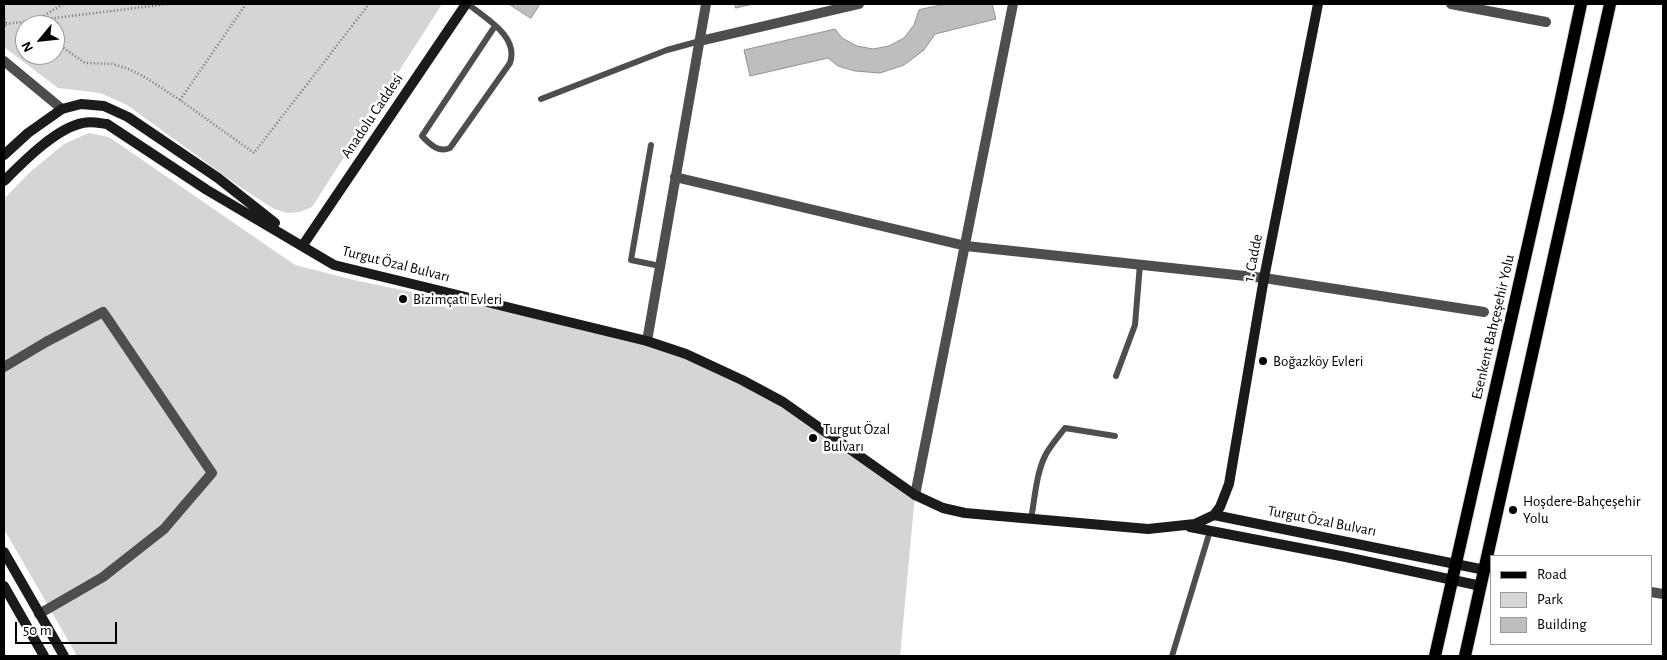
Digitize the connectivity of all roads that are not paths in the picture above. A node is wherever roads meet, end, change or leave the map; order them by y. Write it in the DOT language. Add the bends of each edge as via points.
graph roads {
  1 [pos="467,4"];
  2 [pos="706,4"];
  3 [pos="858,4"];
  4 [pos="1013,4"];
  5 [pos="1318,4"];
  6 [pos="1452,4"];
  7 [pos="1581,4"];
  8 [pos="1610,4"];
  9 [pos="1546,22"];
  10 [pos="495,26"];
  11 [pos="700,41"];
  12 [pos="4,61"];
  13 [pos="541,100"];
  14 [pos="62,109"];
  15 [pos="651,144"];
  16 [pos="4,155"];
  17 [pos="675,177"];
  18 [pos="4,181"];
  19 [pos="303,245"];
  20 [pos="966,246"];
  21 [pos="1140,264"];
  22 [pos="660,266"];
  23 [pos="1264,278"];
  24 [pos="1484,312"];
  25 [pos="647,342"];
  26 [pos="4,367"];
  27 [pos="1116,376"];
  28 [pos="1115,436"];
  29 [pos="915,496"];
  30 [pos="1214,515"];
  31 [pos="1031,519"];
  32 [pos="1184,526"];
  33 [pos="1210,531"];
  34 [pos="4,552"];
  35 [pos="1491,555"];
  36 [pos="1456,563"];
  37 [pos="1488,570"];
  38 [pos="1452,580"];
  39 [pos="4,586"];
  40 [pos="1482,586"];
  41 [pos="39,614"];
  42 [pos="44,656"];
  43 [pos="64,656"];
  44 [pos="1172,656"];
  45 [pos="1435,656"];
  46 [pos="1465,656"];
  1 -- 10 [label="lane"];
  1 -- 19 [label="street, Anadolu Caddesi"];
  2 -- 11 [label="street"];
  3 -- 11 [label="street"];
  4 -- 20 [label="street"];
  5 -- 23 [label="street, 1. Cadde"];
  6 -- 9 [label="street"];
  7 -- 36 [label="main road, Esenkent Bahçeşehir Yolu"];
  8 -- 35 [label="main road"];
  10 -- 10 [label="lane" via="511,44 510,63 450,148 435,148 422,136"];
  11 -- 13 [label="lane" via="667,50"];
  11 -- 17 [label="street"];
  12 -- 14 [label="street"];
  14 -- 16 [label="street, Turgut Özal Bulvarı"];
  14 -- 19 [label="street, Turgut Özal Bulvarı" via="94,104 121,113 218,178"];
  15 -- 22 [label="lane" via="631,260"];
  17 -- 20 [label="street"];
  17 -- 22 [label="street"];
  18 -- 19 [label="street, Turgut Özal Bulvarı" via="74,125 83,122 107,124 207,190"];
  19 -- 25 [label="street, Turgut Özal Bulvarı" via="334,265"];
  20 -- 21 [label="street"];
  20 -- 29 [label="street"];
  21 -- 23 [label="street"];
  21 -- 27 [label="lane" via="1135,325"];
  22 -- 25 [label="street"];
  23 -- 24 [label="street"];
  23 -- 30 [label="street, 1. Cadde" via="1229,484"];
  25 -- 29 [label="street, Turgut Özal Bulvarı" via="686,354 783,402"];
  26 -- 41 [label="street" via="104,312 212,472 164,529 103,577"];
  28 -- 31 [label="lane" via="1065,428 1042,462"];
  29 -- 31 [label="street, Turgut Özal Bulvarı" via="965,513"];
  30 -- 32 [label="street, Turgut Özal Bulvarı" via="1200,523"];
  30 -- 36 [label="street, Turgut Özal Bulvarı"];
  31 -- 32 [label="street, Turgut Özal Bulvarı" via="1148,529"];
  32 -- 33 [label="street, Turgut Özal Bulvarı"];
  33 -- 38 [label="street, Turgut Özal Bulvarı"];
  33 -- 44 [label="lane"];
  34 -- 41 [label="street"];
  36 -- 37 [label="street, Turgut Özal Bulvarı"];
  36 -- 38 [label="main road, Esenkent Bahçeşehir Yolu"];
  37 -- 40 [label="main road"];
  38 -- 40 [label="street, Turgut Özal Bulvarı"];
  38 -- 45 [label="main road, Esenkent Bahçeşehir Yolu"];
  39 -- 42 [label="street"];
  40 -- 46 [label="main road"];
  41 -- 43 [label="street"];
}
